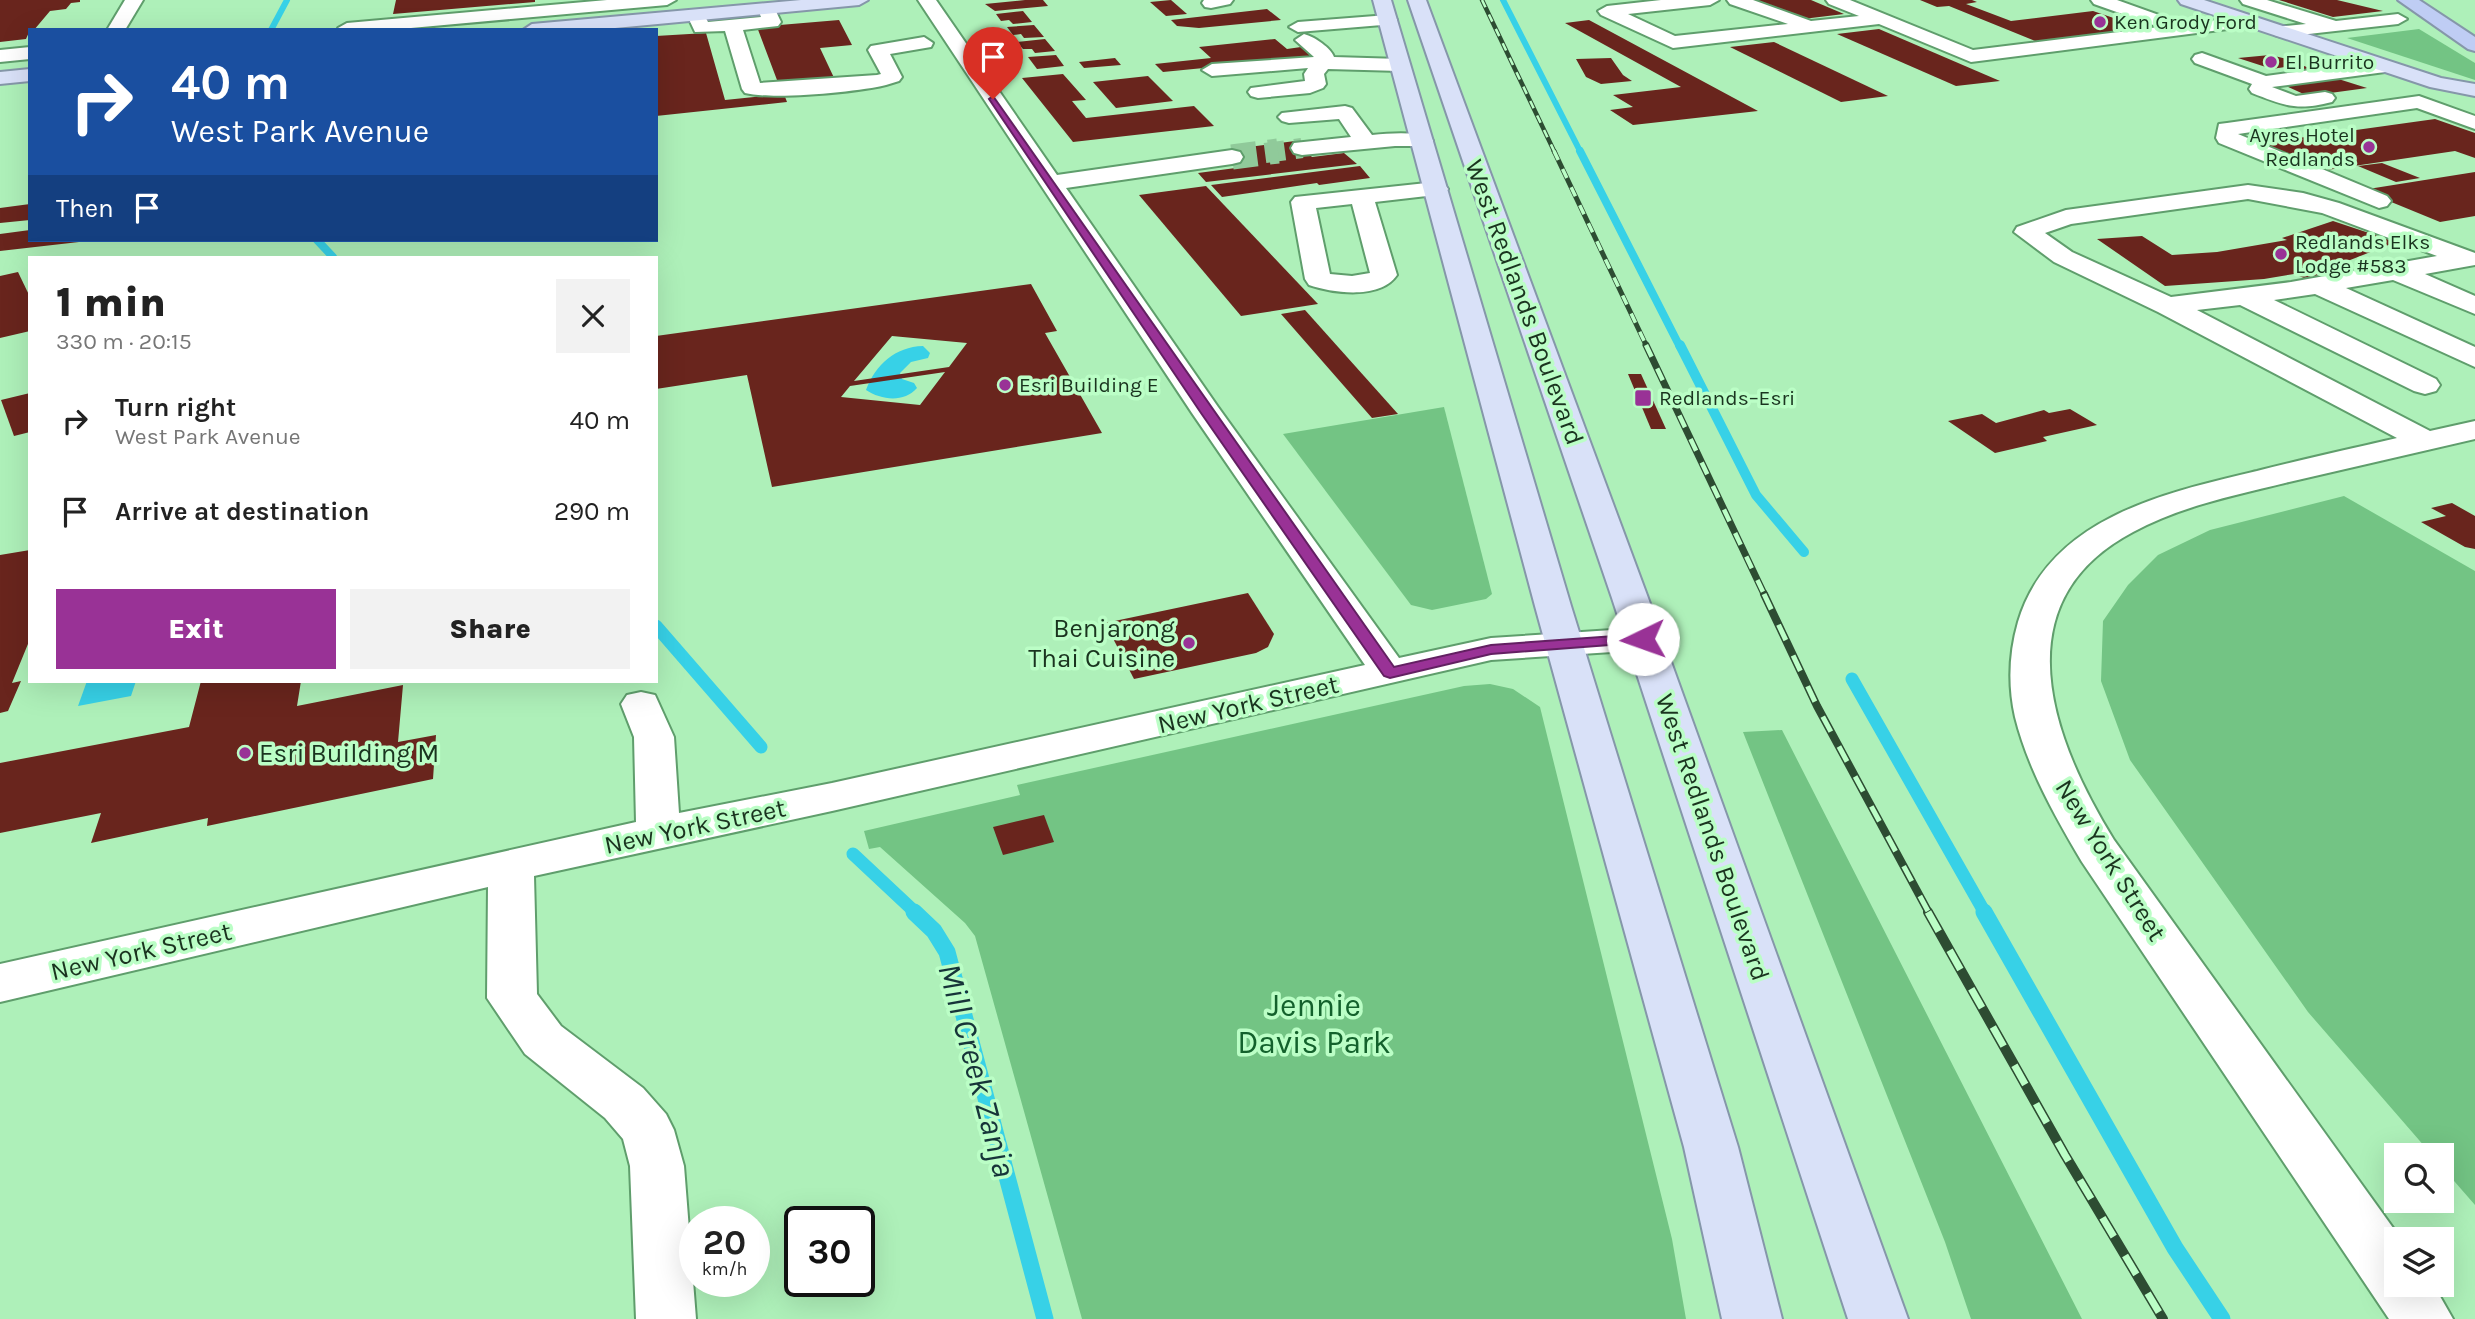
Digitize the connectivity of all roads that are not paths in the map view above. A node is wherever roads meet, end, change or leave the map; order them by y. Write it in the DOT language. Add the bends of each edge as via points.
graph roads {
  1 [pos="134,0"];
  2 [pos="667,0"];
  3 [pos="859,0"];
  4 [pos="927,0"];
  5 [pos="1417,0"];
  6 [pos="1710,0"];
  7 [pos="1737,0"];
  8 [pos="1835,0"];
  9 [pos="2100,0"];
  10 [pos="2188,0"];
  11 [pos="2249,0"];
  12 [pos="2407,0"];
  13 [pos="1311,5"];
  14 [pos="354,9"];
  15 [pos="619,9"];
  16 [pos="767,9"];
  17 [pos="1385,10"];
  18 [pos="696,15"];
  19 [pos="1881,19"];
  20 [pos="2398,19"];
  21 [pos="2251,21"];
  22 [pos="1334,23"];
  23 [pos="732,25"];
  24 [pos="1812,26"];
  25 [pos="594,27"];
  26 [pos="2334,27"];
  27 [pos="117,28"];
  28 [pos="347,28"];
  29 [pos="361,28"];
  30 [pos="573,28"];
  31 [pos="2186,30"];
  32 [pos="1981,36"];
  33 [pos="2279,40"];
  34 [pos="924,43"];
  35 [pos="2320,44"];
  36 [pos="2475,45"];
  37 [pos="2019,51"];
  38 [pos="28,53"];
  39 [pos="2239,54"];
  40 [pos="0,56"];
  41 [pos="1322,63"];
  42 [pos="1400,65"];
  43 [pos="2385,66"];
  44 [pos="1212,70"];
  45 [pos="28,75"];
  46 [pos="0,78"];
  47 [pos="2264,82"];
  48 [pos="2445,88"];
  49 [pos="2475,90"];
  50 [pos="1258,92"];
  51 [pos="2419,102"];
  52 [pos="2475,103"];
  53 [pos="2475,111"];
  54 [pos="1289,117"];
  55 [pos="2475,123"];
  56 [pos="1365,141"];
  57 [pos="1422,141"];
  58 [pos="1302,148"];
  59 [pos="1232,156"];
  60 [pos="1051,183"];
  61 [pos="1436,189"];
  62 [pos="1362,197"];
  63 [pos="2470,246"];
  64 [pos="2395,271"];
  65 [pos="2318,285"];
  66 [pos="2246,297"];
  67 [pos="2168,306"];
  68 [pos="2475,306"];
  69 [pos="2475,358"];
  70 [pos="2475,374"];
  71 [pos="2425,385"];
  72 [pos="2346,401"];
  73 [pos="2475,430"];
  74 [pos="2426,441"];
  75 [pos="1643,639"];
  76 [pos="1564,642"];
  77 [pos="1390,673"];
  78 [pos="641,704"];
  79 [pos="659,832"];
  80 [pos="511,867"];
  81 [pos="0,983"];
  82 [pos="2384,1263"];
  83 [pos="2408,1297"];
  84 [pos="666,1319"];
  85 [pos="1752,1319"];
  86 [pos="1878,1319"];
  87 [pos="2423,1319"];
  1 -- 27 [label="street"];
  2 -- 15 [label="street"];
  3 -- 16 [label="main road"];
  4 -- 60 [label="street"];
  5 -- 75 [label="main road, West Redlands Boulevard"];
  6 -- 24 [label="street" via="1607,11 1673,42"];
  7 -- 24 [label="street"];
  8 -- 19 [label="street"];
  9 -- 31 [label="street"];
  10 -- 21 [label="main road"];
  11 -- 26 [label="street"];
  12 -- 36 [label="highway"];
  13 -- 22 [label="street"];
  14 -- 28 [label="street"];
  15 -- 18 [label="main road"];
  15 -- 25 [label="main road"];
  15 -- 29 [label="street"];
  16 -- 18 [label="main road"];
  16 -- 23 [label="street" via="772,22"];
  17 -- 22 [label="street"];
  17 -- 42 [label="main road, West Redlands Boulevard"];
  18 -- 23 [label="street" via="701,28"];
  19 -- 24 [label="street"];
  19 -- 37 [label="street" via="1971,56"];
  20 -- 26 [label="street"];
  21 -- 31 [label="street"];
  21 -- 33 [label="main road"];
  22 -- 41 [label="street" via="1301,33 1325,56"];
  23 -- 34 [label="street" via="752,89 879,81 892,77 878,50"];
  25 -- 30 [label="main road"];
  26 -- 33 [label="street"];
  31 -- 37 [label="street"];
  32 -- 37 [label="street"];
  33 -- 35 [label="street"];
  35 -- 43 [label="main road"];
  38 -- 40 [label="street"];
  39 -- 47 [label="street" via="2202,59"];
  41 -- 42 [label="street"];
  41 -- 44 [label="street"];
  41 -- 50 [label="street" via="1314,74 1316,84 1310,88"];
  42 -- 57 [label="main road, West Redlands Boulevard"];
  43 -- 47 [label="street"];
  43 -- 48 [label="main road"];
  45 -- 46 [label="main road"];
  47 -- 48 [label="street" via="2259,89 2294,102"];
  48 -- 49 [label="main road"];
  48 -- 51 [label="street"];
  48 -- 52 [label="main road"];
  51 -- 53 [label="street"];
  51 -- 55 [label="street"];
  51 -- 63 [label="street" via="2227,129 2227,138"];
  54 -- 56 [label="street" via="1345,112"];
  56 -- 57 [label="street"];
  56 -- 58 [label="street"];
  57 -- 61 [label="main road, West Redlands Boulevard"];
  59 -- 60 [label="street"];
  60 -- 77 [label="street"];
  61 -- 62 [label="street"];
  61 -- 76 [label="main road, West Redlands Boulevard"];
  63 -- 64 [label="street"];
  63 -- 67 [label="street" via="2412,237 2311,202 2248,192 2066,217 2026,232 2063,257"];
  64 -- 65 [label="street"];
  64 -- 68 [label="street"];
  65 -- 66 [label="street"];
  65 -- 69 [label="street"];
  66 -- 67 [label="street"];
  66 -- 71 [label="street"];
  67 -- 72 [label="street"];
  70 -- 71 [label="street"];
  71 -- 72 [label="street"];
  72 -- 74 [label="street"];
  73 -- 74 [label="street, New York Street"];
  74 -- 82 [label="street, New York Street" via="2175,502 2112,530 2072,560 2046,597 2030,643 2035,717 2074,811"];
  75 -- 76 [label="street, New York Street"];
  75 -- 86 [label="main road, West Redlands Boulevard"];
  76 -- 77 [label="street, New York Street" via="1491,649"];
  76 -- 85 [label="main road, West Redlands Boulevard" via="1711,1147"];
  77 -- 79 [label="street, New York Street"];
  78 -- 79 [label="street" via="654,737"];
  79 -- 80 [label="street, New York Street"];
  80 -- 81 [label="street, New York Street"];
  80 -- 84 [label="street" via="512,998 543,1040 624,1103 647,1130 657,1166"];
  83 -- 87 [label="street"];
}
